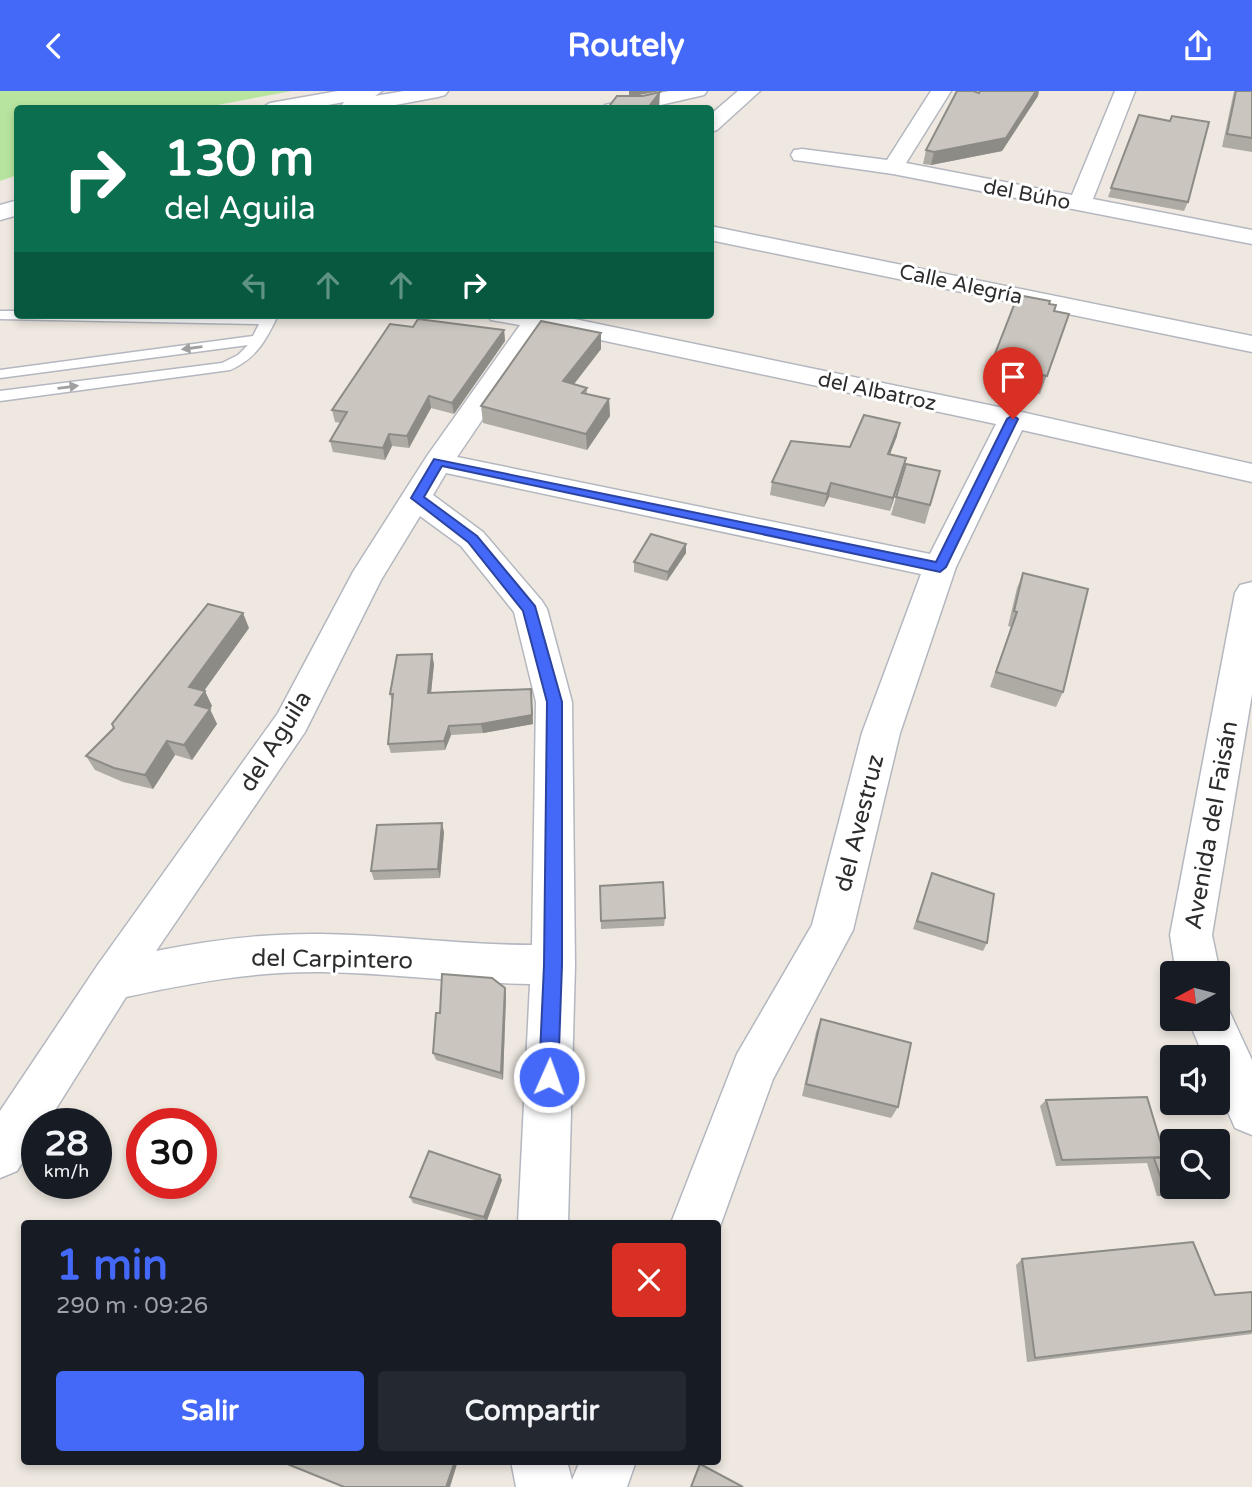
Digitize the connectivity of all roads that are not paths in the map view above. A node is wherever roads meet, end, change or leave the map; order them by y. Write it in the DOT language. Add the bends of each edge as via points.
graph roads {
  1 [pos="372,91"];
  2 [pos="438,91"];
  3 [pos="697,91"];
  4 [pos="750,91"];
  5 [pos="941,91"];
  6 [pos="1125,91"];
  7 [pos="293,105"];
  8 [pos="361,105"];
  9 [pos="631,105"];
  10 [pos="714,122"];
  11 [pos="802,156"];
  12 [pos="893,167"];
  13 [pos="1080,204"];
  14 [pos="714,234"];
  15 [pos="1252,237"];
  16 [pos="269,319"];
  17 [pos="537,319"];
  18 [pos="260,339"];
  19 [pos="1252,344"];
  20 [pos="0,374"];
  21 [pos="0,396"];
  22 [pos="1013,419"];
  23 [pos="438,462"];
  24 [pos="1252,473"];
  25 [pos="417,498"];
  26 [pos="940,567"];
  27 [pos="1252,593"];
  28 [pos="1196,961"];
  29 [pos="553,965"];
  30 [pos="113,980"];
  31 [pos="1215,1031"];
  32 [pos="1252,1112"];
  33 [pos="0,1154"];
  34 [pos="543,1220"];
  35 [pos="697,1220"];
  36 [pos="540,1465"];
  37 [pos="606,1465"];
  38 [pos="545,1487"];
  39 [pos="598,1487"];
  1 -- 7 [label="street"];
  2 -- 8 [label="street"];
  3 -- 9 [label="street"];
  4 -- 10 [label="street"];
  5 -- 12 [label="street"];
  6 -- 13 [label="street"];
  11 -- 12 [label="street, del Búho"];
  12 -- 13 [label="street, del Búho"];
  13 -- 15 [label="street, del Búho"];
  14 -- 19 [label="street, Calle Alegría"];
  16 -- 18 [label="lane"];
  17 -- 22 [label="street, del Albatroz"];
  17 -- 23 [label="street, del Aguila"];
  18 -- 20 [label="lane, one-way"];
  21 -- 18 [label="lane, one-way" via="225,367 245,360"];
  22 -- 24 [label="street, del Albatroz"];
  22 -- 26 [label="street, del Avestruz"];
  23 -- 25 [label="street, del Aguila"];
  23 -- 26 [label="street"];
  25 -- 29 [label="street" via="472,539 530,609 554,702"];
  25 -- 30 [label="street, del Aguila" via="365,580 292,722"];
  26 -- 35 [label="street, del Avestruz" via="881,733 832,930 753,1070"];
  27 -- 28 [label="street, Avenida del Faisán" via="1191,935"];
  29 -- 30 [label="street, del Carpintero" via="322,953 247,956"];
  29 -- 34 [label="street"];
  30 -- 33 [label="street, del Aguila"];
  31 -- 32 [label="street"];
  36 -- 38 [label="street"];
  37 -- 39 [label="street"];
}
